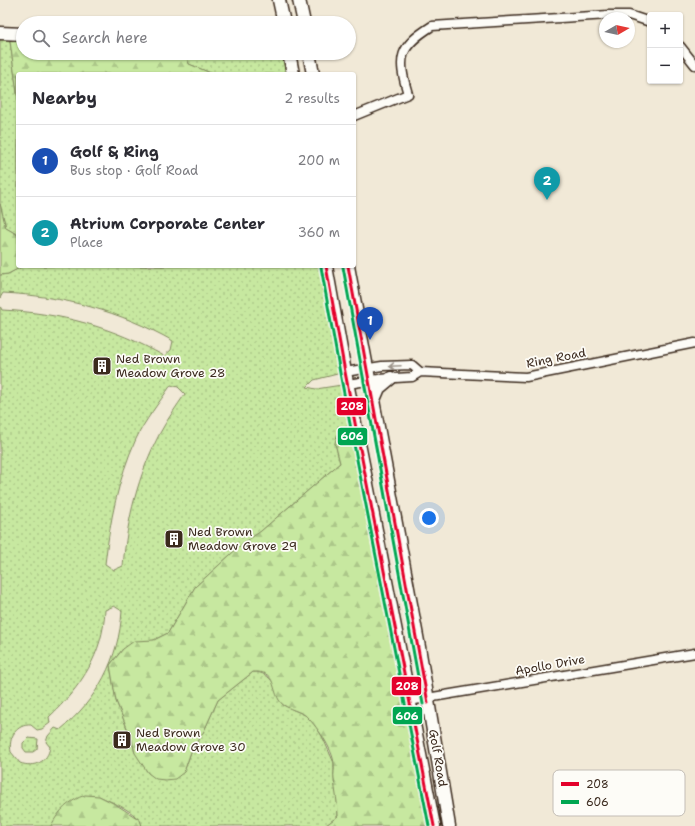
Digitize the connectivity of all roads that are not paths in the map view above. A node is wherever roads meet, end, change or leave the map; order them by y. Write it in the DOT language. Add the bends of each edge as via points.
graph roads {
  1 [pos="279,0"];
  2 [pos="299,0"];
  3 [pos="282,16"];
  4 [pos="302,16"];
  5 [pos="647,21"];
  6 [pos="0,33"];
  7 [pos="16,34"];
  8 [pos="682,48"];
  9 [pos="290,60"];
  10 [pos="310,60"];
  11 [pos="695,65"];
  12 [pos="293,72"];
  13 [pos="313,72"];
  14 [pos="356,115"];
  15 [pos="326,268"];
  16 [pos="348,268"];
  17 [pos="695,343"];
  18 [pos="368,368"];
  19 [pos="345,372"];
  20 [pos="420,372"];
  21 [pos="391,378"];
  22 [pos="370,381"];
  23 [pos="348,384"];
  24 [pos="373,402"];
  25 [pos="695,653"];
  26 [pos="427,698"];
  27 [pos="409,701"];
  28 [pos="434,826"];
  29 [pos="449,826"];
  1 -- 3 [label="main road"];
  2 -- 4 [label="main road"];
  5 -- 14 [label="street" via="629,15 609,14 432,26 414,37 402,54 402,73 408,94"];
  6 -- 7 [label="main road"];
  8 -- 11 [label="street"];
  9 -- 12 [label="main road"];
  10 -- 13 [label="main road"];
  15 -- 19 [label="main road, Golf Road"];
  16 -- 18 [label="main road, Golf Road"];
  17 -- 20 [label="street, Ring Road" via="526,377"];
  18 -- 19 [label="street, Ring Road"];
  20 -- 18 [label="street, Ring Road, one-way" via="412,365"];
  18 -- 22 [label="main road, Golf Road"];
  19 -- 23 [label="main road, Golf Road"];
  20 -- 21 [label="street, Ring Road" via="412,377"];
  21 -- 22 [label="street, Ring Road"];
  21 -- 24 [label="main road" via="379,388"];
  22 -- 23 [label="street, Ring Road"];
  22 -- 24 [label="main road, Golf Road"];
  23 -- 27 [label="main road, Golf Road"];
  24 -- 26 [label="main road, Golf Road"];
  25 -- 26 [label="street, Apollo Drive"];
  26 -- 27 [label="street, Apollo Drive"];
  26 -- 29 [label="main road, Golf Road"];
  27 -- 28 [label="main road, Golf Road"];
}
